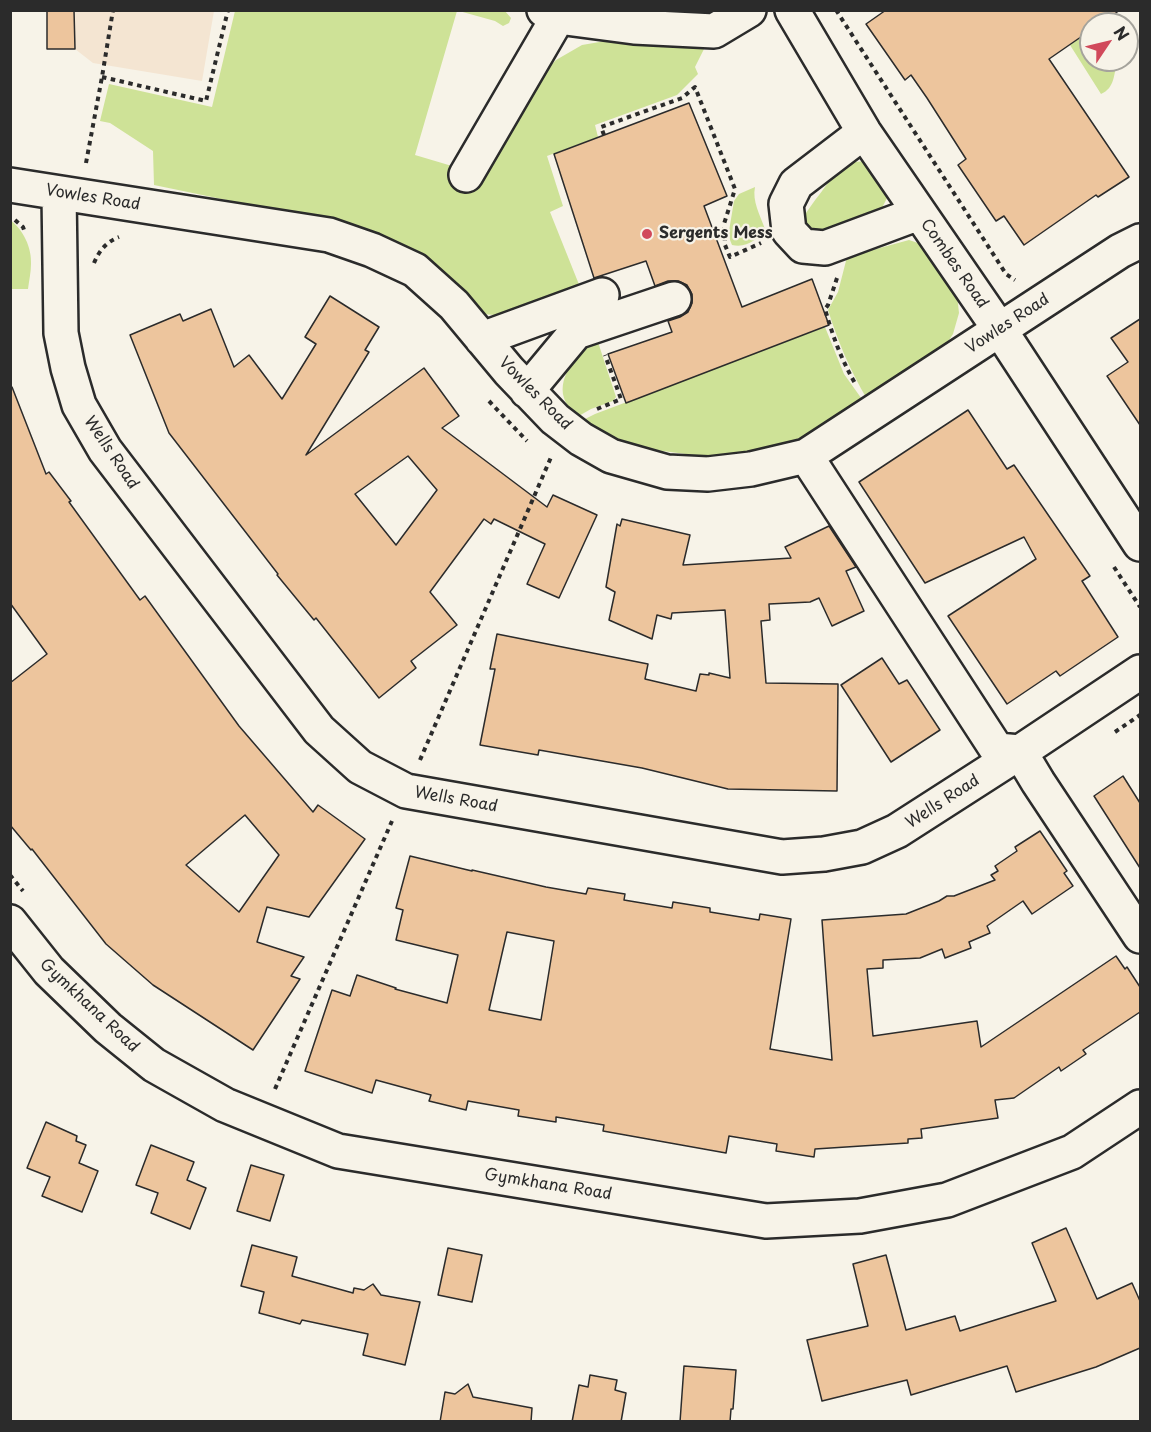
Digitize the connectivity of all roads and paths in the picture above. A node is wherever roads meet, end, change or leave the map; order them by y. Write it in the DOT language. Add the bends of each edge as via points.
graph roads {
  1 [pos="113,10"];
  2 [pos="228,10"];
  3 [pos="749,10"];
  4 [pos="792,10"];
  5 [pos="836,10"];
  6 [pos="551,14"];
  7 [pos="102,77"];
  8 [pos="864,132"];
  9 [pos="604,135"];
  10 [pos="85,170"];
  11 [pos="466,175"];
  12 [pos="10,185"];
  13 [pos="59,193"];
  14 [pos="919,213"];
  15 [pos="10,215"];
  16 [pos="789,231"];
  17 [pos="123,235"];
  18 [pos="30,241"];
  19 [pos="1140,242"];
  20 [pos="92,266"];
  21 [pos="838,270"];
  22 [pos="674,299"];
  23 [pos="598,311"];
  24 [pos="1028,311"];
  25 [pos="1000,330"];
  26 [pos="482,339"];
  27 [pos="527,391"];
  28 [pos="486,398"];
  29 [pos="872,413"];
  30 [pos="566,428"];
  31 [pos="528,443"];
  32 [pos="543,453"];
  33 [pos="806,456"];
  34 [pos="550,458"];
  35 [pos="560,462"];
  36 [pos="1140,544"];
  37 [pos="1109,559"];
  38 [pos="1140,607"];
  39 [pos="1140,672"];
  40 [pos="1140,715"];
  41 [pos="1112,733"];
  42 [pos="1020,752"];
  43 [pos="412,758"];
  44 [pos="419,761"];
  45 [pos="430,764"];
  46 [pos="406,791"];
  47 [pos="10,875"];
  48 [pos="25,894"];
  49 [pos="10,922"];
  50 [pos="1140,936"];
  51 [pos="1140,1107"];
  52 [pos="264,1121"];
  1 -- 7 [label="path"];
  2 -- 7 [label="path" via="206,100"];
  3 -- 6 [label="street" via="714,31 634,27"];
  4 -- 8 [label="street, Combes Road"];
  5 -- 24 [label="path" via="1006,274 1020,282"];
  6 -- 11 [label="street"];
  7 -- 10 [label="path"];
  8 -- 14 [label="street, Combes Road"];
  8 -- 16 [label="street" via="796,184 786,204"];
  9 -- 16 [label="path" via="601,128 682,98 695,87 735,189 724,224 730,257"];
  12 -- 13 [label="street, Vowles Road"];
  13 -- 26 [label="street, Vowles Road" via="329,235 415,270 454,305"];
  13 -- 46 [label="street, Wells Road" via="61,333 79,405 105,450 319,730 360,767"];
  14 -- 16 [label="street" via="825,248 803,246"];
  14 -- 25 [label="street, Combes Road"];
  15 -- 18 [label="path"];
  17 -- 20 [label="path" via="99,250"];
  19 -- 24 [label="street, Vowles Road"];
  21 -- 29 [label="path" via="825,309 843,362"];
  22 -- 23 [label="street"];
  23 -- 26 [label="street"];
  23 -- 27 [label="street"];
  23 -- 30 [label="path" via="621,399"];
  24 -- 25 [label="street, Vowles Road"];
  25 -- 29 [label="street, Vowles Road"];
  25 -- 36 [label="street, Combes Road"];
  26 -- 27 [label="street, Vowles Road"];
  27 -- 30 [label="street, Vowles Road"];
  28 -- 31 [label="path"];
  29 -- 33 [label="street, Vowles Road"];
  30 -- 33 [label="street, Vowles Road" via="610,456 667,472 708,474"];
  30 -- 34 [label="path"];
  32 -- 34 [label="path"];
  33 -- 42 [label="street" via="997,750"];
  34 -- 35 [label="path"];
  34 -- 44 [label="path"];
  37 -- 38 [label="path"];
  39 -- 42 [label="street, Wells Road"];
  40 -- 41 [label="path"];
  42 -- 46 [label="street, Wells Road" via="897,831 862,847 782,857"];
  42 -- 50 [label="street"];
  43 -- 44 [label="path"];
  44 -- 45 [label="path"];
  46 -- 52 [label="path"];
  47 -- 48 [label="path"];
  49 -- 52 [label="street, Gymkhana Road" via="49,971 108,1028 154,1065 225,1105"];
  51 -- 52 [label="street, Gymkhana Road" via="1072,1152 947,1200 860,1216 766,1221 338,1151"];
}
